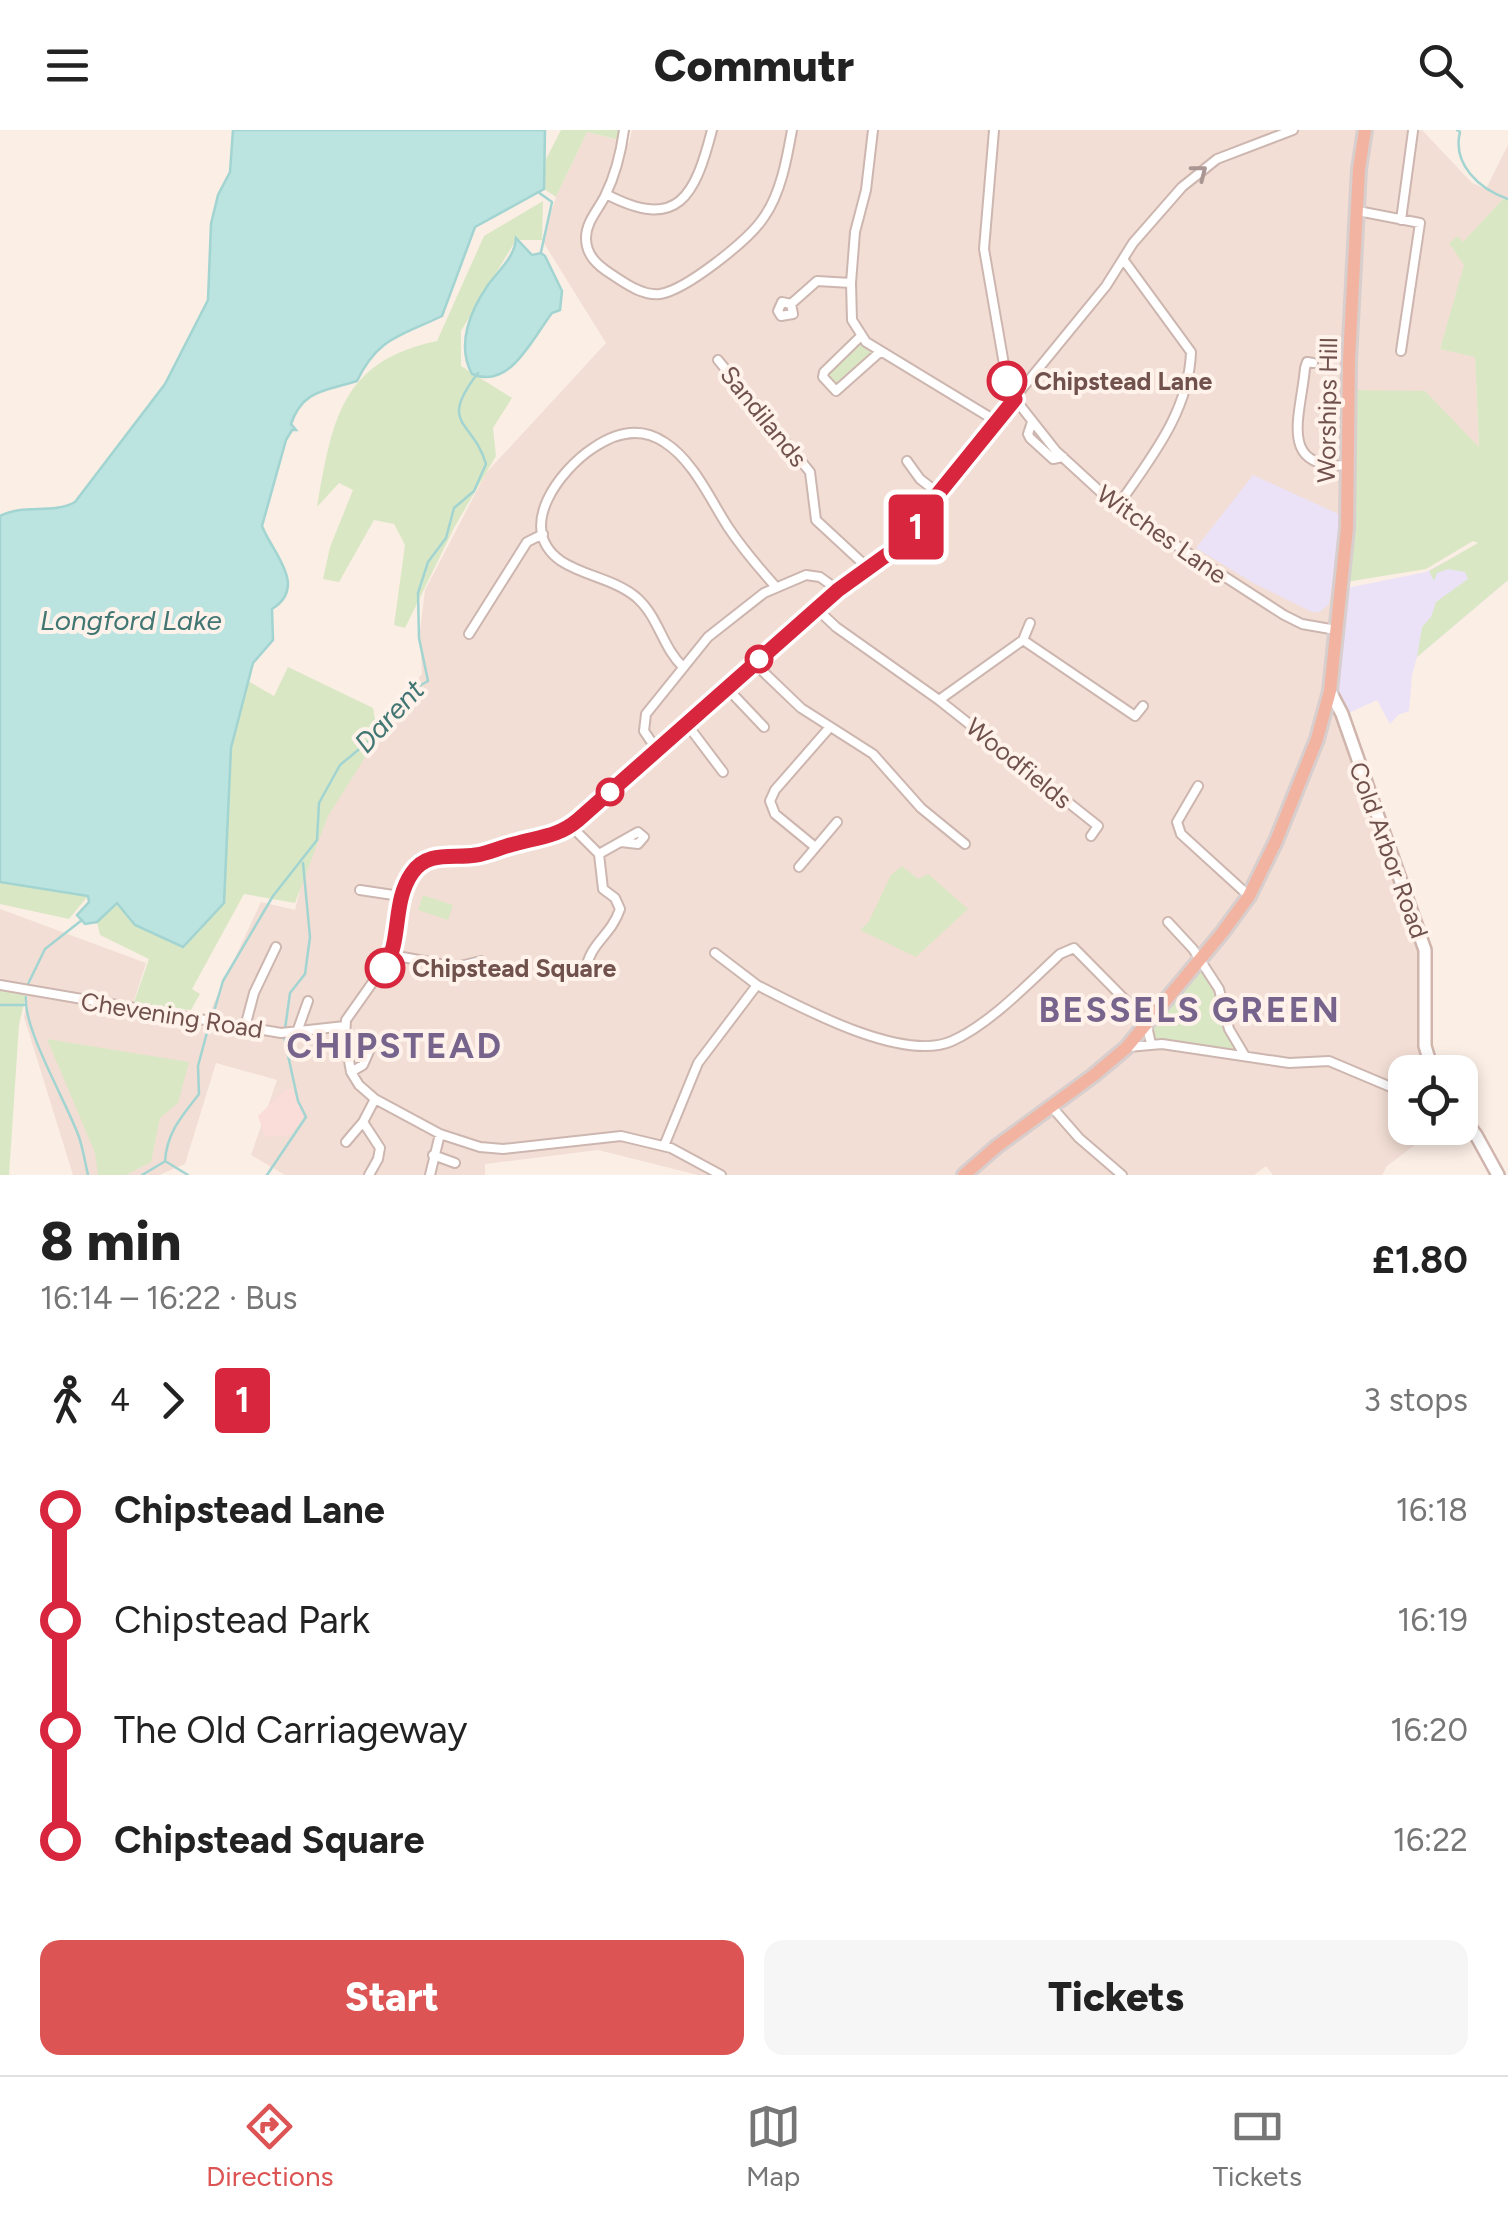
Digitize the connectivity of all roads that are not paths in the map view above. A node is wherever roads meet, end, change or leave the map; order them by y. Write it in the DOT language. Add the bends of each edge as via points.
graph roads {
  1 [pos="624,130"];
  2 [pos="712,130"];
  3 [pos="792,130"];
  4 [pos="873,130"];
  5 [pos="994,130"];
  6 [pos="1293,130"];
  7 [pos="1366,130"];
  8 [pos="1413,131"];
  9 [pos="606,194"];
  10 [pos="1358,212"];
  11 [pos="1401,220"];
  12 [pos="1123,259"];
  13 [pos="851,283"];
  14 [pos="791,304"];
  15 [pos="861,336"];
  16 [pos="881,352"];
  17 [pos="1401,352"];
  18 [pos="718,360"];
  19 [pos="1307,363"];
  20 [pos="1015,399"];
  21 [pos="996,421"];
  22 [pos="907,460"];
  23 [pos="1349,465"];
  24 [pos="938,494"];
  25 [pos="1117,507"];
  26 [pos="543,534"];
  27 [pos="869,569"];
  28 [pos="776,587"];
  29 [pos="838,590"];
  30 [pos="817,610"];
  31 [pos="1030,623"];
  32 [pos="1336,630"];
  33 [pos="469,634"];
  34 [pos="1023,640"];
  35 [pos="754,663"];
  36 [pos="683,666"];
  37 [pos="726,687"];
  38 [pos="1330,691"];
  39 [pos="939,700"];
  40 [pos="1143,706"];
  41 [pos="1135,716"];
  42 [pos="686,723"];
  43 [pos="1128,726"];
  44 [pos="764,727"];
  45 [pos="830,727"];
  46 [pos="656,750"];
  47 [pos="723,772"];
  48 [pos="1198,786"];
  49 [pos="1105,817"];
  50 [pos="837,822"];
  51 [pos="571,826"];
  52 [pos="1098,826"];
  53 [pos="1091,836"];
  54 [pos="621,842"];
  55 [pos="966,844"];
  56 [pos="814,846"];
  57 [pos="598,854"];
  58 [pos="799,868"];
  59 [pos="360,890"];
  60 [pos="400,896"];
  61 [pos="1249,896"];
  62 [pos="1168,922"];
  63 [pos="276,947"];
  64 [pos="715,952"];
  65 [pos="392,955"];
  66 [pos="1200,958"];
  67 [pos="585,973"];
  68 [pos="482,974"];
  69 [pos="0,985"];
  70 [pos="757,985"];
  71 [pos="308,1000"];
  72 [pos="1146,1021"];
  73 [pos="344,1026"];
  74 [pos="244,1027"];
  75 [pos="297,1032"];
  76 [pos="374,1040"];
  77 [pos="1151,1044"];
  78 [pos="1126,1048"];
  79 [pos="1428,1055"];
  80 [pos="1245,1056"];
  81 [pos="351,1072"];
  82 [pos="1388,1087"];
  83 [pos="375,1099"];
  84 [pos="1052,1106"];
  85 [pos="363,1122"];
  86 [pos="440,1134"];
  87 [pos="1478,1139"];
  88 [pos="346,1142"];
  89 [pos="664,1146"];
  90 [pos="434,1155"];
  91 [pos="455,1163"];
  92 [pos="369,1175"];
  93 [pos="430,1175"];
  94 [pos="721,1175"];
  95 [pos="964,1175"];
  96 [pos="1122,1175"];
  97 [pos="1498,1175"];
  1 -- 9 [label="street"];
  2 -- 9 [label="street" via="697,178 675,205 648,211"];
  3 -- 9 [label="street" via="763,219 663,294 633,287 593,259 587,231"];
  4 -- 13 [label="street"];
  5 -- 20 [label="street" via="984,249"];
  12 -- 6 [label="street, one-way" via="1206,166"];
  7 -- 10 [label="highway, Worships Hill"];
  8 -- 11 [label="street"];
  10 -- 11 [label="street"];
  10 -- 23 [label="highway, Worships Hill"];
  11 -- 17 [label="street" via="1420,224"];
  12 -- 20 [label="street"];
  12 -- 25 [label="street" via="1192,352 1174,418"];
  13 -- 14 [label="street" via="817,281"];
  13 -- 15 [label="street" via="852,320"];
  15 -- 16 [label="street"];
  15 -- 16 [label="street" via="824,372 836,391"];
  16 -- 21 [label="street"];
  18 -- 27 [label="street, Sandilands" via="810,472 816,520"];
  19 -- 23 [label="street" via="1300,449 1316,463"];
  20 -- 21 [label="street"];
  20 -- 25 [label="street, Witches Lane" via="1063,458"];
  21 -- 24 [label="street"];
  22 -- 24 [label="street"];
  23 -- 32 [label="highway, Worships Hill"];
  24 -- 27 [label="street" via="906,541"];
  25 -- 32 [label="street, Witches Lane" via="1282,613"];
  26 -- 28 [label="street" via="542,512 570,466 609,438 649,435 682,458"];
  26 -- 33 [label="street" via="528,542"];
  26 -- 36 [label="street" via="559,560 634,596"];
  27 -- 29 [label="street"];
  28 -- 29 [label="street" via="811,574"];
  28 -- 36 [label="street" via="723,624"];
  29 -- 30 [label="street"];
  30 -- 35 [label="street"];
  30 -- 39 [label="street, Woodfields"];
  31 -- 34 [label="street"];
  32 -- 38 [label="highway, Worships Hill"];
  34 -- 39 [label="street, Woodfields"];
  34 -- 41 [label="street"];
  35 -- 37 [label="street"];
  35 -- 45 [label="street"];
  36 -- 46 [label="street" via="644,722"];
  37 -- 42 [label="street"];
  37 -- 44 [label="street"];
  38 -- 61 [label="highway, Worships Hill" via="1317,738"];
  38 -- 79 [label="main road, Cold Arbor Road" via="1425,950"];
  39 -- 52 [label="street, Woodfields"];
  40 -- 41 [label="street"];
  41 -- 43 [label="street"];
  42 -- 46 [label="street"];
  42 -- 47 [label="street"];
  45 -- 55 [label="street" via="873,754"];
  45 -- 56 [label="street" via="770,801 775,814"];
  46 -- 51 [label="street"];
  48 -- 61 [label="street" via="1177,822 1181,834"];
  49 -- 52 [label="street, Woodfields"];
  50 -- 56 [label="street"];
  51 -- 57 [label="street"];
  51 -- 60 [label="street" via="476,856 429,858"];
  52 -- 53 [label="street, Woodfields"];
  54 -- 57 [label="street"];
  56 -- 58 [label="street"];
  57 -- 67 [label="street" via="602,889 620,909 614,927 588,952"];
  59 -- 60 [label="street"];
  60 -- 65 [label="street"];
  61 -- 66 [label="highway, Worships Hill"];
  62 -- 66 [label="street"];
  63 -- 74 [label="street"];
  64 -- 70 [label="street"];
  65 -- 68 [label="street" via="456,967 478,961"];
  65 -- 73 [label="street"];
  66 -- 72 [label="highway, Worships Hill"];
  66 -- 80 [label="street"];
  69 -- 74 [label="street, Chevening Road"];
  70 -- 72 [label="street" via="881,1040 934,1046 972,1028 1074,948"];
  70 -- 89 [label="street" via="698,1063"];
  71 -- 75 [label="street"];
  72 -- 77 [label="street"];
  72 -- 78 [label="highway, Worships Hill"];
  73 -- 75 [label="street, Chevening Road"];
  73 -- 81 [label="street"];
  74 -- 75 [label="street, Chevening Road"];
  76 -- 81 [label="street" via="363,1065"];
  77 -- 78 [label="street"];
  77 -- 80 [label="street"];
  78 -- 84 [label="highway, Worships Hill"];
  80 -- 82 [label="street" via="1328,1061"];
  81 -- 83 [label="street"];
  83 -- 85 [label="street"];
  83 -- 86 [label="street"];
  84 -- 95 [label="highway, Worships Hill"];
  84 -- 96 [label="street"];
  85 -- 88 [label="street"];
  85 -- 92 [label="street" via="380,1148"];
  86 -- 89 [label="street" via="503,1149 621,1136"];
  86 -- 90 [label="street"];
  87 -- 97 [label="main road"];
  89 -- 94 [label="street"];
  90 -- 91 [label="street"];
  90 -- 93 [label="street"];
}
